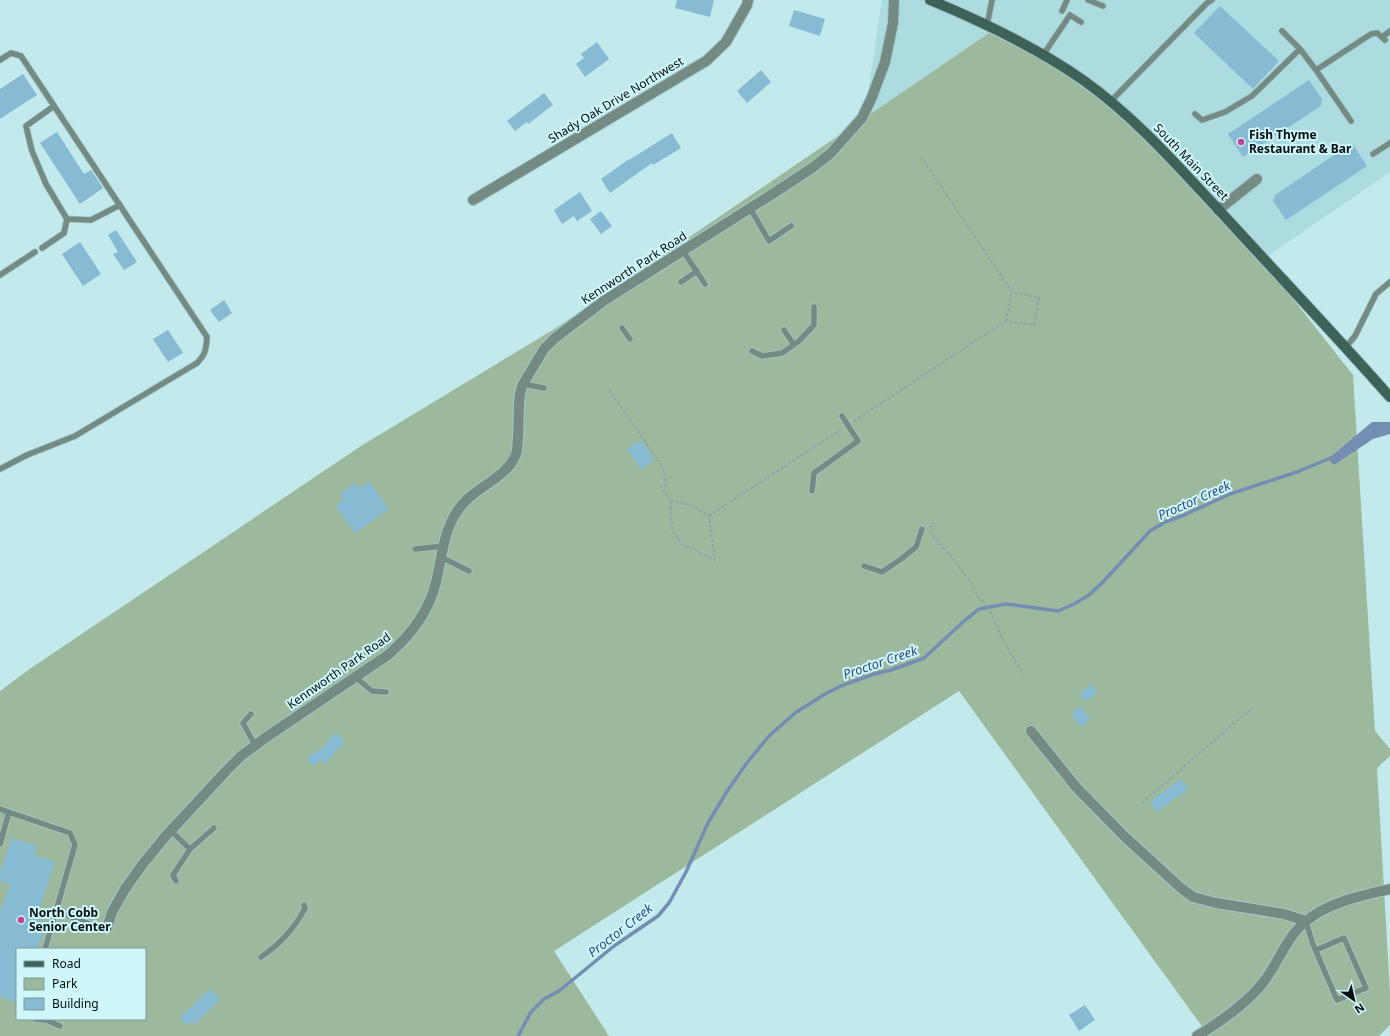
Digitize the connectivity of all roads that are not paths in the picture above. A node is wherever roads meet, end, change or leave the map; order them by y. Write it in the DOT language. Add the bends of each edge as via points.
graph roads {
  1 [pos="748,0"];
  2 [pos="894,0"];
  3 [pos="930,0"];
  4 [pos="992,0"];
  5 [pos="1067,0"];
  6 [pos="1088,0"];
  7 [pos="1212,0"];
  8 [pos="1103,6"];
  9 [pos="1062,11"];
  10 [pos="1081,22"];
  11 [pos="987,25"];
  12 [pos="1282,30"];
  13 [pos="1390,31"];
  14 [pos="1300,49"];
  15 [pos="1043,56"];
  16 [pos="0,60"];
  17 [pos="1316,70"];
  18 [pos="1110,102"];
  19 [pos="54,106"];
  20 [pos="1195,114"];
  21 [pos="1351,121"];
  22 [pos="1390,142"];
  23 [pos="1373,154"];
  24 [pos="1257,178"];
  25 [pos="473,200"];
  26 [pos="120,205"];
  27 [pos="750,208"];
  28 [pos="1218,210"];
  29 [pos="67,220"];
  30 [pos="791,226"];
  31 [pos="42,248"];
  32 [pos="683,251"];
  33 [pos="35,252"];
  34 [pos="697,271"];
  35 [pos="0,275"];
  36 [pos="681,282"];
  37 [pos="1390,282"];
  38 [pos="705,284"];
  39 [pos="814,307"];
  40 [pos="622,328"];
  41 [pos="784,330"];
  42 [pos="630,339"];
  43 [pos="794,344"];
  44 [pos="1346,347"];
  45 [pos="752,351"];
  46 [pos="523,384"];
  47 [pos="544,388"];
  48 [pos="1390,397"];
  49 [pos="842,416"];
  50 [pos="0,468"];
  51 [pos="812,491"];
  52 [pos="922,529"];
  53 [pos="443,546"];
  54 [pos="415,550"];
  55 [pos="441,557"];
  56 [pos="864,566"];
  57 [pos="469,571"];
  58 [pos="355,677"];
  59 [pos="386,692"];
  60 [pos="251,714"];
  61 [pos="1031,731"];
  62 [pos="255,745"];
  63 [pos="0,809"];
  64 [pos="9,812"];
  65 [pos="214,828"];
  66 [pos="171,831"];
  67 [pos="0,844"];
  68 [pos="190,849"];
  69 [pos="176,881"];
  70 [pos="1390,889"];
  71 [pos="304,905"];
  72 [pos="56,911"];
  73 [pos="1306,921"];
  74 [pos="92,925"];
  75 [pos="107,928"];
  76 [pos="44,948"];
  77 [pos="1316,950"];
  78 [pos="261,957"];
  79 [pos="46,1020"];
  80 [pos="60,1026"];
  81 [pos="1197,1036"];
  1 -- 25 [label="street, Shady Oak Drive Northwest" via="726,42 706,62"];
  2 -- 27 [label="street, Kennworth Park Road" via="893,23 885,62 862,118 825,158"];
  3 -- 11 [label="main road, South Main Street"];
  4 -- 11 [label="lane"];
  5 -- 9 [label="lane"];
  6 -- 8 [label="lane"];
  7 -- 18 [label="lane"];
  10 -- 15 [label="lane" via="1070,15"];
  11 -- 15 [label="main road, South Main Street"];
  12 -- 14 [label="lane"];
  13 -- 17 [label="lane" via="1384,38 1377,33 1370,34"];
  14 -- 17 [label="lane"];
  14 -- 20 [label="lane" via="1252,96 1225,112 1202,120"];
  15 -- 18 [label="main road, South Main Street" via="1084,81"];
  16 -- 19 [label="lane" via="11,53 21,56"];
  17 -- 21 [label="lane"];
  18 -- 28 [label="main road, South Main Street" via="1174,161"];
  19 -- 26 [label="lane"];
  19 -- 29 [label="lane" via="26,126 32,151 46,184"];
  22 -- 23 [label="lane"];
  24 -- 28 [label="street"];
  26 -- 29 [label="lane" via="92,220"];
  26 -- 50 [label="lane" via="207,337 204,357 75,436"];
  27 -- 30 [label="lane" via="769,241"];
  27 -- 32 [label="street, Kennworth Park Road"];
  28 -- 44 [label="main road, South Main Street"];
  29 -- 31 [label="lane" via="64,233"];
  32 -- 34 [label="lane"];
  32 -- 46 [label="street, Kennworth Park Road" via="604,300 555,338 544,349"];
  33 -- 35 [label="lane"];
  34 -- 36 [label="lane"];
  34 -- 38 [label="lane"];
  37 -- 44 [label="lane" via="1376,294 1356,336"];
  39 -- 43 [label="lane" via="814,325"];
  40 -- 42 [label="lane"];
  41 -- 43 [label="lane"];
  43 -- 45 [label="lane" via="782,353 762,356"];
  44 -- 48 [label="main road, South Main Street"];
  46 -- 47 [label="lane"];
  46 -- 53 [label="street, Kennworth Park Road" via="518,405 516,453 510,466 465,500 452,519"];
  49 -- 51 [label="lane" via="858,441 814,473"];
  52 -- 56 [label="lane" via="916,547 882,572"];
  53 -- 54 [label="lane"];
  53 -- 55 [label="street, Kennworth Park Road"];
  55 -- 57 [label="lane"];
  55 -- 58 [label="street, Kennworth Park Road" via="431,598 415,628 388,655"];
  58 -- 59 [label="lane" via="372,691"];
  58 -- 62 [label="street, Kennworth Park Road"];
  60 -- 62 [label="lane" via="243,723"];
  61 -- 73 [label="street" via="1076,787 1181,888 1193,896 1216,903 1284,914"];
  62 -- 66 [label="street, Kennworth Park Road" via="227,770"];
  63 -- 64 [label="lane"];
  64 -- 67 [label="lane"];
  64 -- 72 [label="lane" via="70,833 76,845"];
  65 -- 68 [label="lane"];
  66 -- 68 [label="lane"];
  66 -- 75 [label="street, Kennworth Park Road" via="125,889 112,912"];
  68 -- 69 [label="lane" via="173,875"];
  70 -- 73 [label="street" via="1355,897 1326,908"];
  71 -- 78 [label="lane" via="298,922 275,948"];
  72 -- 74 [label="lane"];
  72 -- 76 [label="lane"];
  73 -- 77 [label="lane"];
  73 -- 81 [label="street" via="1294,933 1265,981 1244,1003"];
  77 -- 77 [label="lane" via="1337,1000 1366,988 1344,938"];
  79 -- 80 [label="lane"];
}
